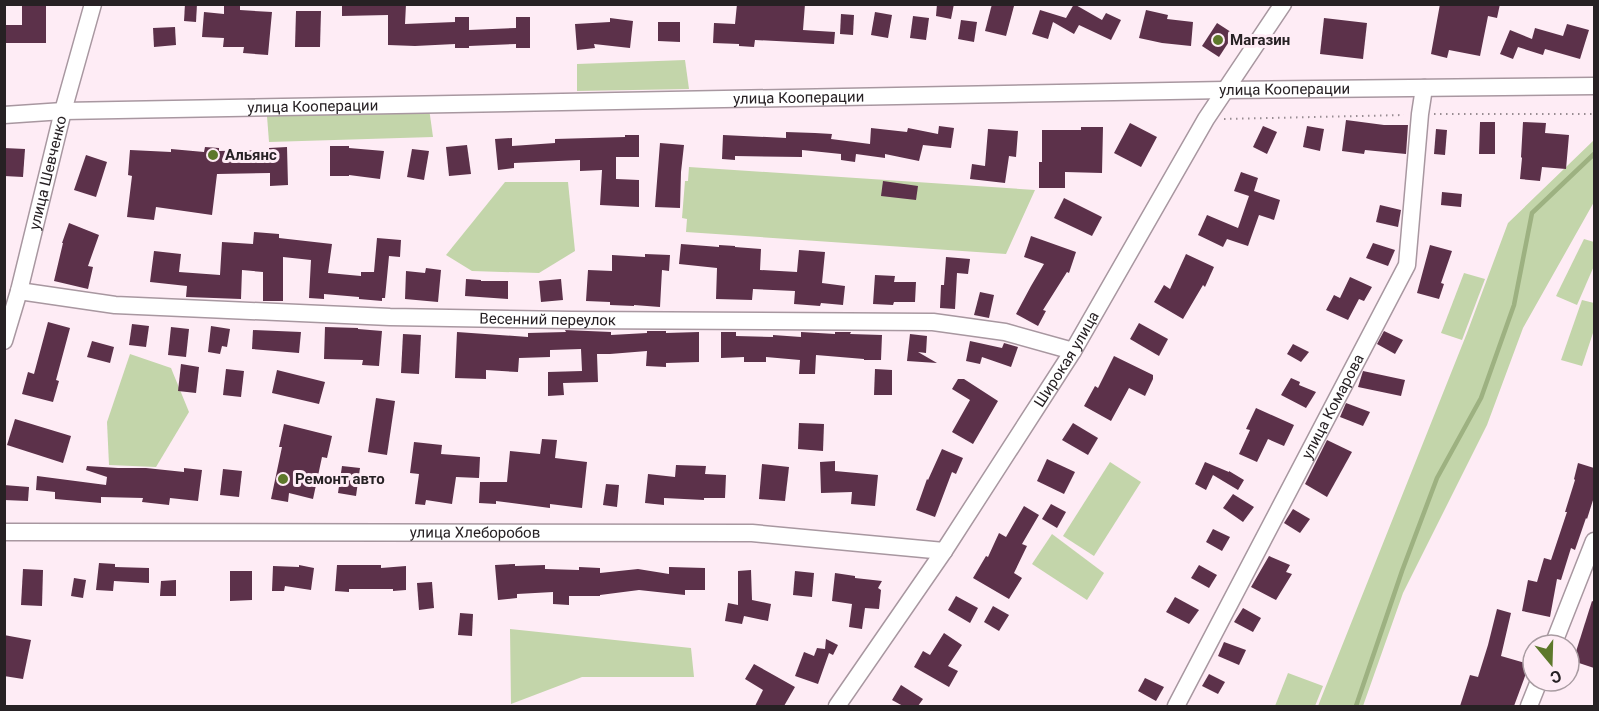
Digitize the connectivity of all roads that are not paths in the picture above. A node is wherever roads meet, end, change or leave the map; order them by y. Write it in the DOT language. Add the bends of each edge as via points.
graph roads {
  1 [pos="93,4"];
  2 [pos="1283,4"];
  3 [pos="1594,86"];
  4 [pos="1424,88"];
  5 [pos="1226,90"];
  6 [pos="63,111"];
  7 [pos="4,115"];
  8 [pos="20,291"];
  9 [pos="4,341"];
  10 [pos="1073,351"];
  11 [pos="4,532"];
  12 [pos="1594,541"];
  13 [pos="944,551"];
  14 [pos="1558,633"];
  15 [pos="837,706"];
  16 [pos="1176,706"];
  1 -- 6 [label="street, улица Шевченко"];
  2 -- 5 [label="street, Широкая улица"];
  3 -- 4 [label="street, улица Кооперации"];
  4 -- 5 [label="street, улица Кооперации"];
  4 -- 16 [label="street, улица Комарова" via="1407,265"];
  5 -- 6 [label="street, улица Кооперации"];
  5 -- 10 [label="street, Широкая улица"];
  6 -- 7 [label="street, улица Кооперации"];
  6 -- 8 [label="street, улица Шевченко"];
  8 -- 9 [label="street, улица Шевченко"];
  8 -- 10 [label="street, Весенний переулок" via="115,306 390,317 933,322 1005,332"];
  10 -- 13 [label="street, Широкая улица"];
  11 -- 13 [label="street, улица Хлеборобов" via="752,533"];
  12 -- 14 [label="street"];
  13 -- 15 [label="street, Широкая улица"];
}
